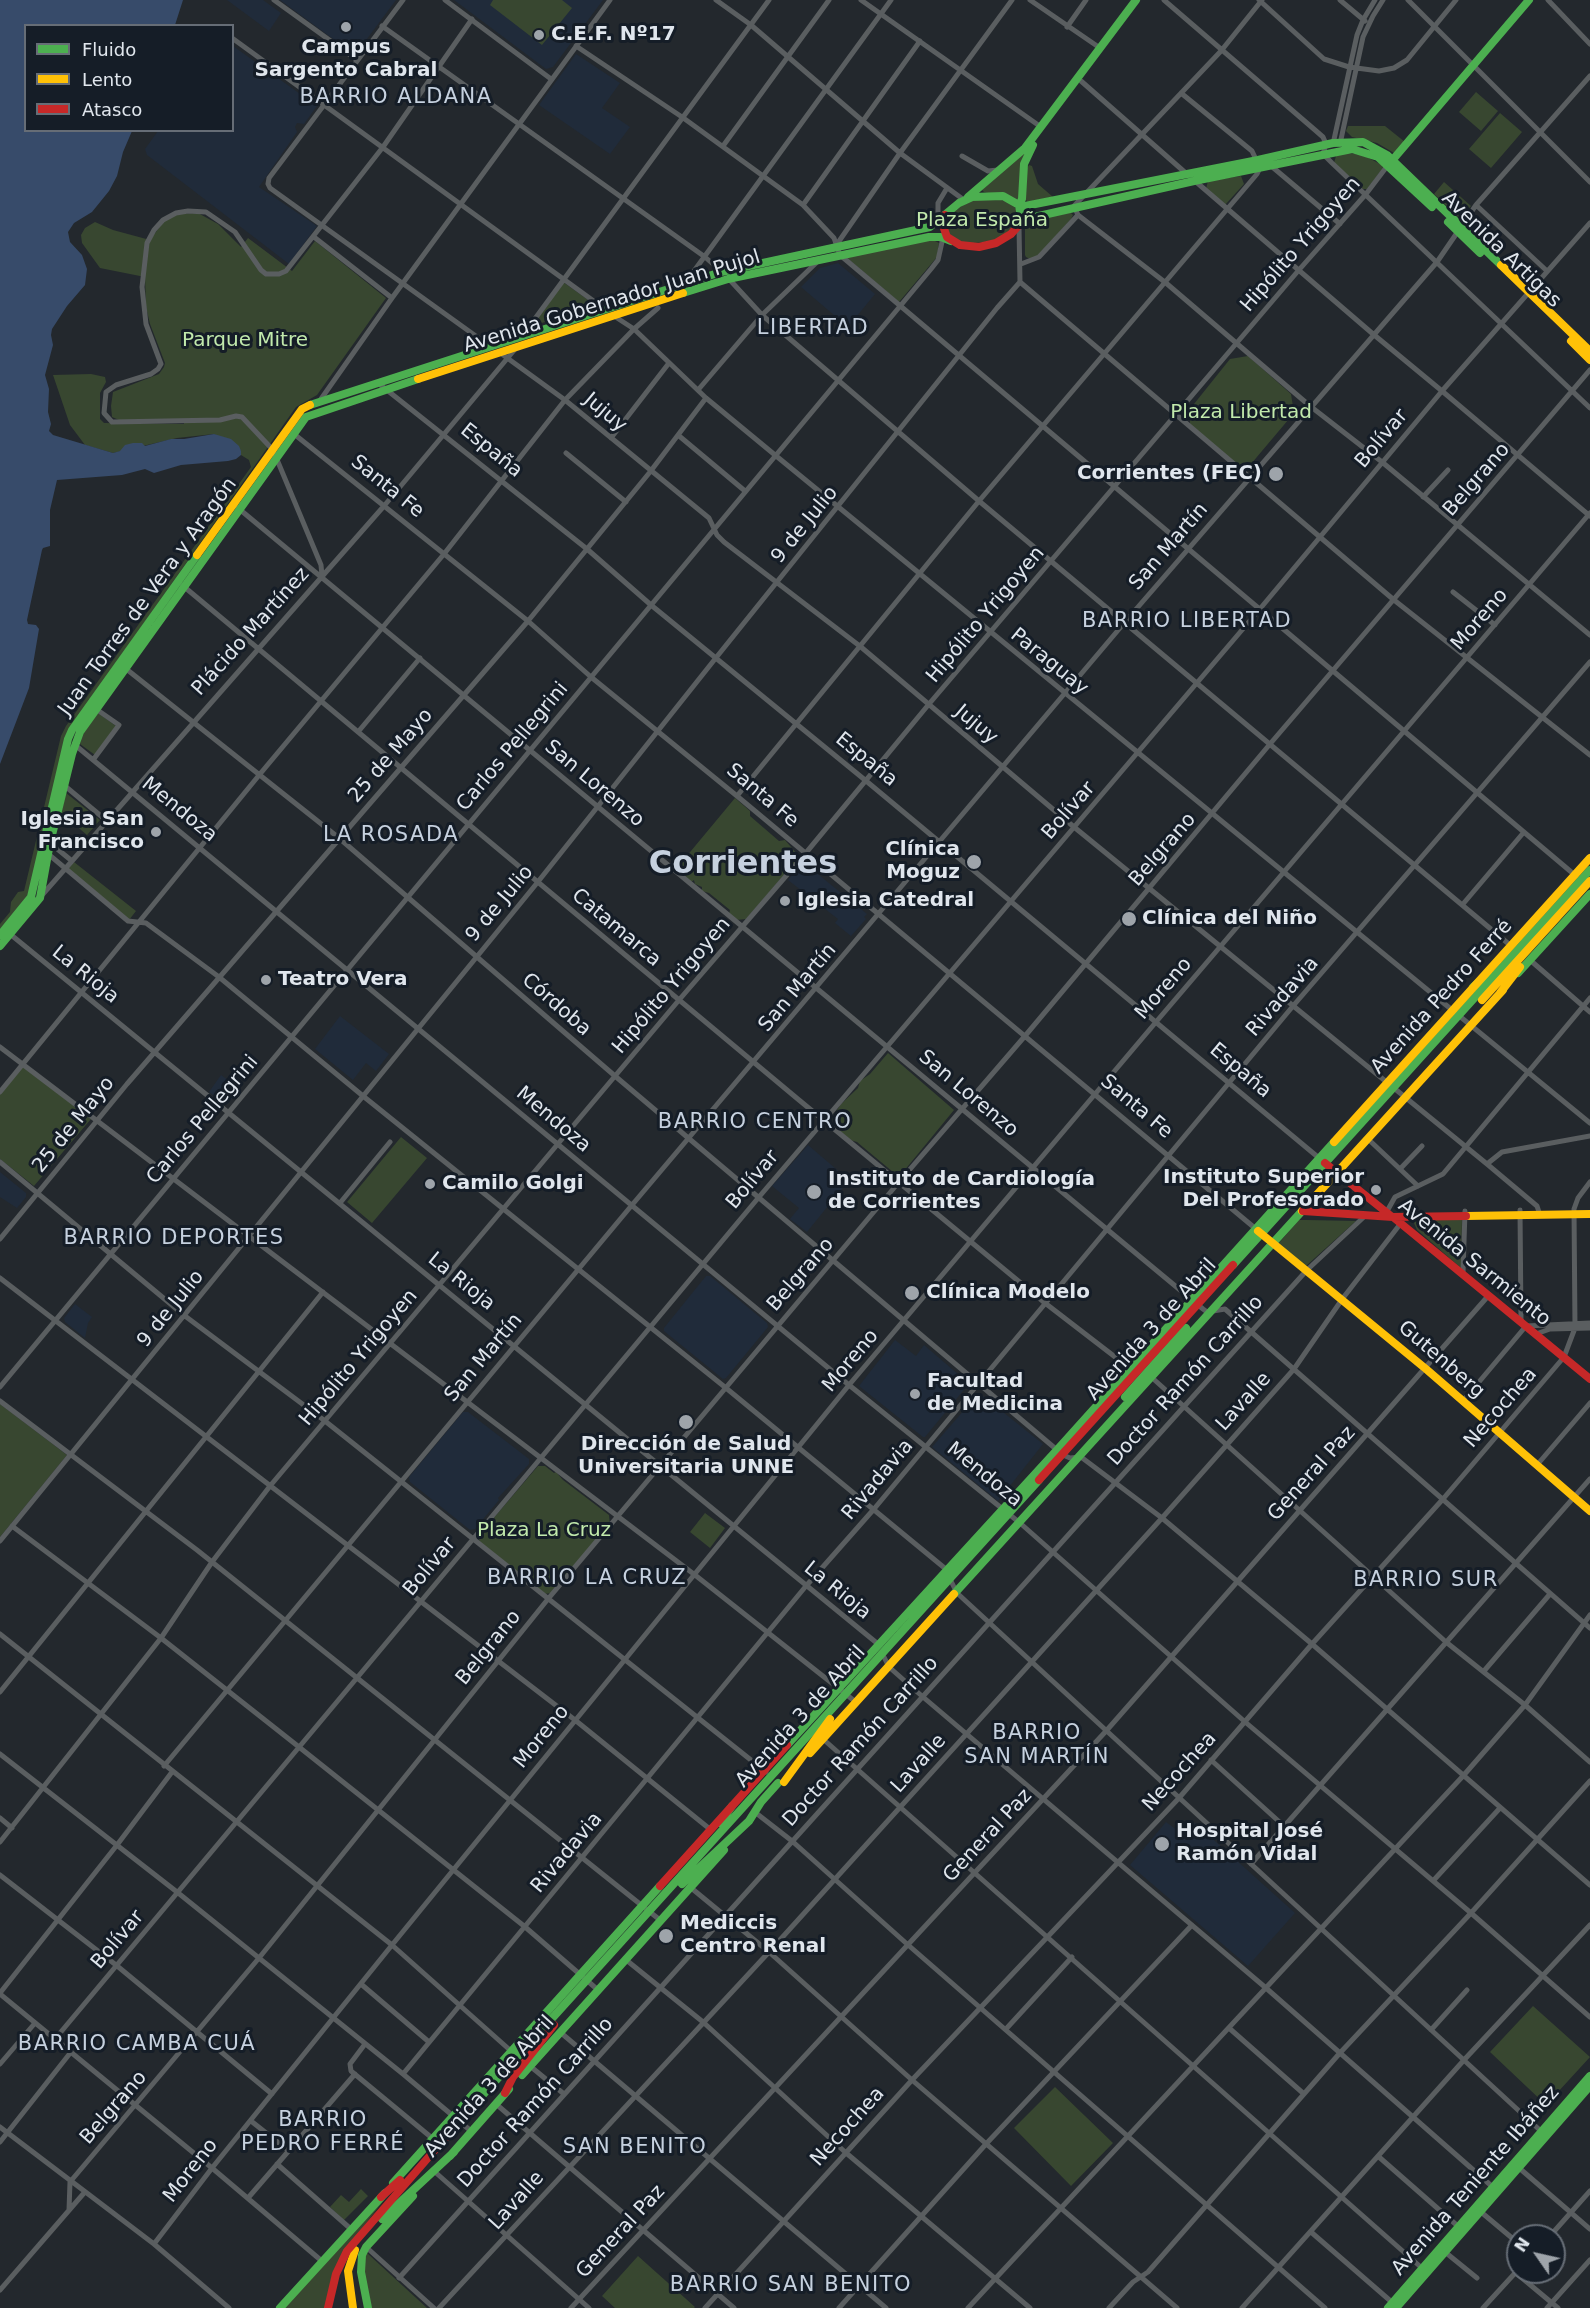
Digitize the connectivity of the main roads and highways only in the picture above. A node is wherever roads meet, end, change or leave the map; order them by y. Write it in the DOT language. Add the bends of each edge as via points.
graph roads {
  1 [pos="1136,0"];
  2 [pos="1144,0"];
  3 [pos="1528,0"];
  4 [pos="1102,47"];
  5 [pos="1332,147"];
  6 [pos="1390,163"];
  7 [pos="1259,164"];
  8 [pos="1192,178"];
  9 [pos="965,200"];
  10 [pos="1019,206"];
  11 [pos="1020,222"];
  12 [pos="942,226"];
  13 [pos="1527,295"];
  14 [pos="609,312"];
  15 [pos="1590,351"];
  16 [pos="1590,360"];
  17 [pos="290,432"];
  18 [pos="122,666"];
  19 [pos="72,742"];
  20 [pos="47,841"];
  21 [pos="1590,858"];
  22 [pos="1590,870"];
  23 [pos="1585,884"];
  24 [pos="35,897"];
  25 [pos="1556,919"];
  26 [pos="4,933"];
  27 [pos="1522,944"];
  28 [pos="0,946"];
  29 [pos="1473,987"];
  30 [pos="1500,993"];
  31 [pos="1462,1017"];
  32 [pos="1397,1090"];
  33 [pos="1328,1166"];
  34 [pos="1366,1197"];
  35 [pos="1590,1208"];
  36 [pos="1303,1211"];
  37 [pos="1574,1211"];
  38 [pos="1325,1213"];
  39 [pos="1590,1214"];
  40 [pos="1388,1215"];
  41 [pos="1265,1236"];
  42 [pos="1198,1305"];
  43 [pos="1141,1373"];
  44 [pos="1590,1379"];
  45 [pos="1063,1454"];
  46 [pos="1590,1512"];
  47 [pos="1011,1516"];
  48 [pos="953,1586"];
  49 [pos="883,1656"];
  50 [pos="848,1695"];
  51 [pos="827,1717"];
  52 [pos="774,1778"];
  53 [pos="750,1821"];
  54 [pos="720,1837"];
  55 [pos="683,1883"];
  56 [pos="652,1912"];
  57 [pos="589,1982"];
  58 [pos="542,2017"];
  59 [pos="557,2028"];
  60 [pos="1590,2076"];
  61 [pos="1590,2086"];
  62 [pos="486,2091"];
  63 [pos="505,2093"];
  64 [pos="461,2124"];
  65 [pos="1544,2134"];
  66 [pos="454,2152"];
  67 [pos="1496,2190"];
  68 [pos="381,2197"];
  69 [pos="382,2219"];
  70 [pos="1461,2228"];
  71 [pos="1425,2270"];
  72 [pos="1393,2306"];
  73 [pos="280,2308"];
  74 [pos="328,2308"];
  75 [pos="353,2308"];
  76 [pos="368,2308"];
  1 -- 4 [label="main road"];
  2 -- 4 [label="main road"];
  3 -- 6 [label="main road"];
  4 -- 9 [label="main road" via="1025,148"];
  4 -- 10 [label="main road" via="1026,158"];
  5 -- 6 [label="main road" via="1363,151"];
  5 -- 7 [label="main road"];
  5 -- 7 [label="main road" via="1270,165"];
  6 -- 13 [label="main road, Avenida Artigas"];
  7 -- 8 [label="main road"];
  8 -- 10 [label="main road"];
  8 -- 11 [label="main road" via="1076,211"];
  9 -- 10 [label="main road" via="996,195"];
  9 -- 12 [label="main road"];
  10 -- 11 [label="main road"];
  11 -- 12 [label="main road" via="1005,238 988,246 969,247 953,242"];
  12 -- 14 [label="main road, Avenida Gobernador Juan Pujol" via="916,240 728,279"];
  12 -- 14 [label="main road, Avenida Gobernador Juan Pujol" via="721,272 621,303"];
  13 -- 15 [label="main road, Avenida Artigas"];
  13 -- 16 [label="main road, Avenida Artigas"];
  14 -- 17 [label="main road, Avenida Gobernador Juan Pujol" via="517,347 311,414"];
  14 -- 17 [label="main road, Avenida Gobernador Juan Pujol" via="319,401 302,409"];
  17 -- 18 [label="main road, Juan Torres de Vera y Aragón"];
  18 -- 19 [label="main road, Juan Torres de Vera y Aragón"];
  18 -- 19 [label="main road, Juan Torres de Vera y Aragón" via="72,730"];
  19 -- 20 [label="main road, Juan Torres de Vera y Aragón"];
  19 -- 20 [label="main road, Juan Torres de Vera y Aragón" via="65,786"];
  20 -- 24 [label="main road, Juan Torres de Vera y Aragón"];
  21 -- 23 [label="main road, Avenida Pedro Ferré"];
  22 -- 23 [label="main road, Avenida Pedro Ferré"];
  23 -- 25 [label="main road, Avenida Pedro Ferré"];
  23 -- 27 [label="main road, Avenida Pedro Ferré"];
  23 -- 29 [label="main road, Avenida Pedro Ferré" via="1510,945"];
  23 -- 30 [label="main road, Avenida Pedro Ferré" via="1530,960"];
  24 -- 26 [label="main road, Plácido Martínez"];
  25 -- 30 [label="main road"];
  25 -- 31 [label="main road, Avenida Pedro Ferré"];
  26 -- 28 [label="main road, Plácido Martínez"];
  27 -- 29 [label="main road"];
  27 -- 31 [label="main road, Avenida Pedro Ferré"];
  29 -- 31 [label="main road, Avenida Pedro Ferré"];
  30 -- 31 [label="main road, Avenida Pedro Ferré"];
  31 -- 32 [label="main road, Avenida Pedro Ferré"];
  31 -- 32 [label="main road, Avenida Pedro Ferré"];
  32 -- 33 [label="main road, Avenida Pedro Ferré"];
  32 -- 33 [label="main road, Avenida Pedro Ferré"];
  32 -- 33 [label="main road, Avenida Pedro Ferré" via="1368,1139"];
  33 -- 34 [label="main road, Avenida Sarmiento"];
  33 -- 36 [label="main road, Avenida 3 de Abril"];
  33 -- 41 [label="main road, Avenida 3 de Abril"];
  33 -- 41 [label="main road" via="1286,1194"];
  34 -- 38 [label="main road" via="1368,1204 1364,1210"];
  34 -- 40 [label="main road, Avenida Sarmiento"];
  35 -- 37 [label="main road"];
  36 -- 38 [label="main road"];
  36 -- 41 [label="main road, Avenida 3 de Abril"];
  37 -- 39 [label="main road"];
  37 -- 40 [label="main road"];
  38 -- 40 [label="main road"];
  40 -- 44 [label="main road, Avenida Sarmiento"];
  41 -- 42 [label="main road, Avenida 3 de Abril"];
  41 -- 42 [label="main road, Avenida 3 de Abril"];
  41 -- 43 [label="main road, Avenida 3 de Abril" via="1213,1311"];
  41 -- 46 [label="main road, Gutenberg" via="1343,1298"];
  42 -- 43 [label="main road, Avenida 3 de Abril"];
  42 -- 43 [label="main road, Avenida 3 de Abril" via="1153,1372"];
  43 -- 45 [label="main road, Avenida 3 de Abril"];
  43 -- 45 [label="main road, Avenida 3 de Abril" via="1130,1374 1105,1396"];
  43 -- 47 [label="main road, Avenida 3 de Abril" via="1081,1457"];
  45 -- 47 [label="main road, Avenida 3 de Abril"];
  45 -- 47 [label="main road, Avenida 3 de Abril"];
  47 -- 48 [label="main road, Avenida 3 de Abril"];
  47 -- 48 [label="main road, Avenida 3 de Abril"];
  47 -- 49 [label="main road, Avenida 3 de Abril" via="947,1569"];
  48 -- 49 [label="main road, Avenida 3 de Abril"];
  48 -- 49 [label="main road, Avenida 3 de Abril"];
  49 -- 50 [label="main road, Avenida 3 de Abril"];
  49 -- 50 [label="main road, Avenida 3 de Abril"];
  50 -- 51 [label="main road, Avenida 3 de Abril"];
  50 -- 52 [label="main road, Avenida 3 de Abril"];
  50 -- 52 [label="main road, Avenida 3 de Abril" via="824,1739"];
  51 -- 52 [label="main road"];
  51 -- 52 [label="main road" via="780,1759"];
  52 -- 53 [label="main road"];
  52 -- 53 [label="main road, Avenida 3 de Abril"];
  52 -- 54 [label="main road, Avenida 3 de Abril"];
  52 -- 54 [label="main road, Avenida 3 de Abril" via="732,1806"];
  53 -- 54 [label="main road"];
  54 -- 55 [label="main road"];
  54 -- 55 [label="main road"];
  54 -- 56 [label="main road, Avenida 3 de Abril"];
  55 -- 56 [label="main road, Avenida 3 de Abril"];
  56 -- 57 [label="main road, Avenida 3 de Abril"];
  56 -- 57 [label="main road, Avenida 3 de Abril" via="625,1959"];
  57 -- 58 [label="main road, Avenida 3 de Abril"];
  57 -- 59 [label="main road, Avenida 3 de Abril"];
  57 -- 62 [label="main road, Avenida 3 de Abril"];
  58 -- 62 [label="main road"];
  58 -- 64 [label="main road, Avenida 3 de Abril" via="511,2051"];
  59 -- 63 [label="main road, Avenida 3 de Abril"];
  59 -- 63 [label="main road" via="513,2078"];
  59 -- 64 [label="main road, Avenida 3 de Abril"];
  60 -- 65 [label="main road, Avenida Teniente Ibáñez"];
  61 -- 65 [label="main road, Avenida Teniente Ibáñez"];
  62 -- 64 [label="main road, Avenida 3 de Abril"];
  63 -- 64 [label="main road, Avenida 3 de Abril" via="495,2104"];
  64 -- 66 [label="main road, Avenida 3 de Abril"];
  64 -- 68 [label="main road"];
  64 -- 68 [label="main road, Avenida 3 de Abril" via="432,2138"];
  64 -- 69 [label="main road, Avenida 3 de Abril"];
  64 -- 74 [label="main road, Avenida 3 de Abril" via="347,2251 336,2274"];
  65 -- 67 [label="main road, Avenida Teniente Ibáñez"];
  66 -- 69 [label="main road"];
  66 -- 76 [label="main road, Avenida 3 de Abril" via="366,2247 360,2267"];
  67 -- 70 [label="main road, Avenida Teniente Ibáñez"];
  67 -- 70 [label="main road, Avenida Teniente Ibáñez" via="1481,2212"];
  68 -- 73 [label="main road, Avenida 3 de Abril"];
  69 -- 75 [label="main road, Avenida 3 de Abril" via="351,2258 348,2275"];
  70 -- 71 [label="main road, Avenida Teniente Ibáñez"];
  70 -- 71 [label="main road, Avenida Teniente Ibáñez" via="1445,2252"];
  71 -- 72 [label="main road, Avenida Teniente Ibáñez"];
}
